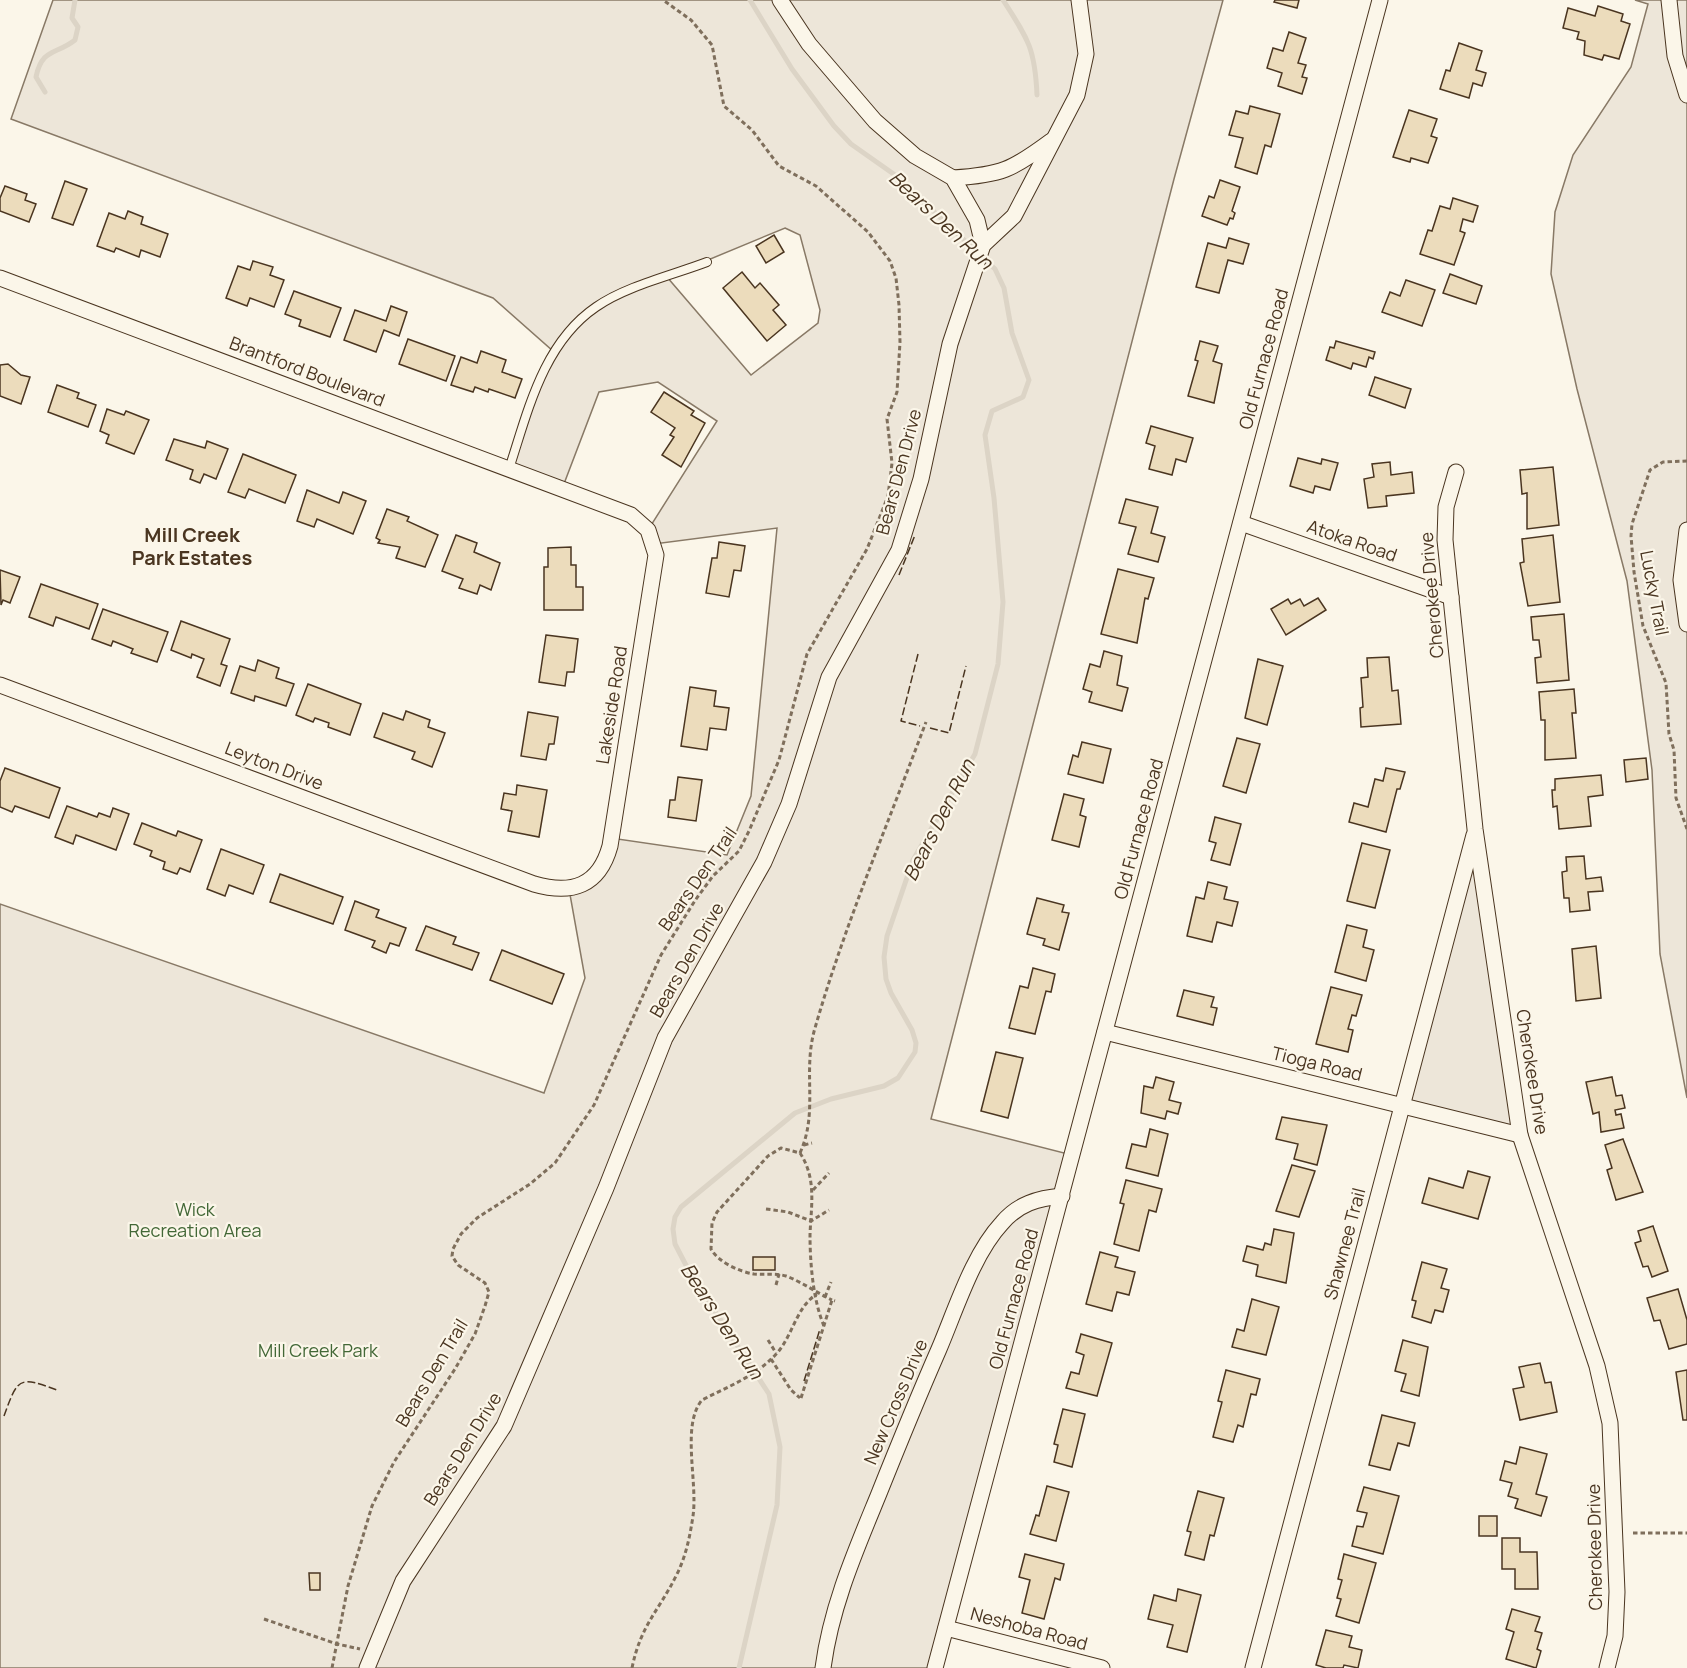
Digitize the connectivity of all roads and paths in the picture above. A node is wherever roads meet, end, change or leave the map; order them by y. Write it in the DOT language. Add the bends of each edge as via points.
graph roads {
  1 [pos="663,0"];
  2 [pos="780,0"];
  3 [pos="1079,0"];
  4 [pos="1380,0"];
  5 [pos="1669,0"];
  6 [pos="1687,95"];
  7 [pos="1051,141"];
  8 [pos="953,178"];
  9 [pos="982,247"];
  10 [pos="706,262"];
  11 [pos="0,278"];
  12 [pos="1687,461"];
  13 [pos="509,469"];
  14 [pos="1456,472"];
  15 [pos="600,503"];
  16 [pos="1241,523"];
  17 [pos="1687,530"];
  18 [pos="1451,597"];
  19 [pos="1687,624"];
  20 [pos="0,685"];
  21 [pos="926,722"];
  22 [pos="1475,829"];
  23 [pos="1687,829"];
  24 [pos="534,884"];
  25 [pos="1105,1032"];
  26 [pos="1402,1105"];
  27 [pos="1521,1135"];
  28 [pos="812,1143"];
  29 [pos="804,1145"];
  30 [pos="800,1154"];
  31 [pos="829,1173"];
  32 [pos="813,1190"];
  33 [pos="1062,1196"];
  34 [pos="765,1209"];
  35 [pos="829,1210"];
  36 [pos="811,1221"];
  37 [pos="779,1274"];
  38 [pos="831,1282"];
  39 [pos="776,1285"];
  40 [pos="817,1294"];
  41 [pos="825,1297"];
  42 [pos="824,1326"];
  43 [pos="768,1340"];
  44 [pos="776,1353"];
  45 [pos="771,1359"];
  46 [pos="1633,1533"];
  47 [pos="1687,1533"];
  48 [pos="264,1619"];
  49 [pos="946,1628"];
  50 [pos="337,1644"];
  51 [pos="373,1650"];
  52 [pos="332,1668"];
  53 [pos="367,1668"];
  54 [pos="632,1668"];
  55 [pos="823,1668"];
  56 [pos="935,1668"];
  57 [pos="1102,1668"];
  58 [pos="1253,1668"];
  59 [pos="1607,1668"];
  1 -- 50 [label="path, Bears Den Trail" via="691,20 712,45 724,106 752,130 779,166 816,186 868,232 890,261 896,278 900,342 897,392 887,419 892,463 888,496 875,532 807,654 779,760 739,851 713,876 661,955 594,1105 555,1163 477,1218 453,1249 452,1256 458,1265 485,1283 489,1292 485,1306 475,1334 394,1462 372,1506 358,1547"];
  2 -- 8 [label="street" via="809,44 875,121 915,156"];
  3 -- 7 [label="street" via="1085,32 1083,75 1077,95"];
  4 -- 16 [label="street, Old Furnace Road"];
  5 -- 6 [label="street" via="1675,56"];
  7 -- 8 [label="street" via="1010,169 985,176"];
  7 -- 9 [label="street" via="1014,216"];
  8 -- 9 [label="street" via="977,220"];
  9 -- 51 [label="street, Bears Den Drive" via="945,366 908,525 890,570 830,677 789,804 764,862 665,1038 606,1188 504,1425 403,1581"];
  10 -- 13 [label="lane" via="605,302 571,329 538,384"];
  11 -- 13 [label="street, Brantford Boulevard"];
  12 -- 23 [label="path, Lucky Trail" via="1663,462 1650,470 1631,536 1643,626 1666,683 1676,798"];
  13 -- 15 [label="street, Brantford Boulevard"];
  14 -- 18 [label="street, Cherokee Drive" via="1444,523"];
  15 -- 24 [label="street, Lakeside Road" via="631,514 643,523 656,555 610,846 599,871 580,885 552,889"];
  16 -- 18 [label="street, Atoka Road"];
  16 -- 25 [label="street, Old Furnace Road"];
  17 -- 19 [label="street" via="1681,580"];
  18 -- 22 [label="street, Cherokee Drive"];
  20 -- 24 [label="street, Leyton Drive"];
  21 -- 29 [label="path" via="838,953 814,1031 808,1065 811,1118"];
  22 -- 26 [label="street, Shawnee Trail"];
  22 -- 27 [label="street, Cherokee Drive"];
  25 -- 26 [label="street, Tioga Road"];
  25 -- 33 [label="street, Old Furnace Road"];
  26 -- 27 [label="street, Tioga Road"];
  26 -- 58 [label="street, Shawnee Trail"];
  27 -- 59 [label="street, Cherokee Drive" via="1598,1366 1610,1423 1617,1592 1615,1636"];
  28 -- 29 [label="path"];
  29 -- 30 [label="path"];
  30 -- 32 [label="path" via="809,1170"];
  30 -- 37 [label="path" via="787,1148 775,1150 730,1196 712,1223 711,1249 717,1258 753,1274"];
  31 -- 32 [label="path"];
  32 -- 36 [label="path"];
  33 -- 49 [label="street, Old Furnace Road"];
  33 -- 55 [label="street, New Cross Drive" via="1042,1197 1013,1211 983,1251 848,1568 834,1608"];
  34 -- 36 [label="path"];
  35 -- 36 [label="path"];
  36 -- 40 [label="path"];
  37 -- 39 [label="path"];
  37 -- 40 [label="path"];
  38 -- 41 [label="path"];
  40 -- 41 [label="path"];
  40 -- 42 [label="path"];
  40 -- 44 [label="path" via="804,1305"];
  41 -- 42 [label="path" via="833,1301"];
  42 -- 45 [label="path" via="802,1398 791,1390"];
  43 -- 44 [label="path"];
  44 -- 45 [label="path"];
  45 -- 54 [label="path" via="743,1380 702,1400 693,1416 690,1428 695,1504 686,1552 668,1591 644,1627"];
  46 -- 47 [label="path"];
  48 -- 50 [label="path"];
  49 -- 56 [label="street, Old Furnace Road"];
  49 -- 57 [label="street, Neshoba Road"];
  50 -- 51 [label="path"];
  50 -- 52 [label="path, Bears Den Trail"];
  51 -- 53 [label="street, Bears Den Drive"];
}
